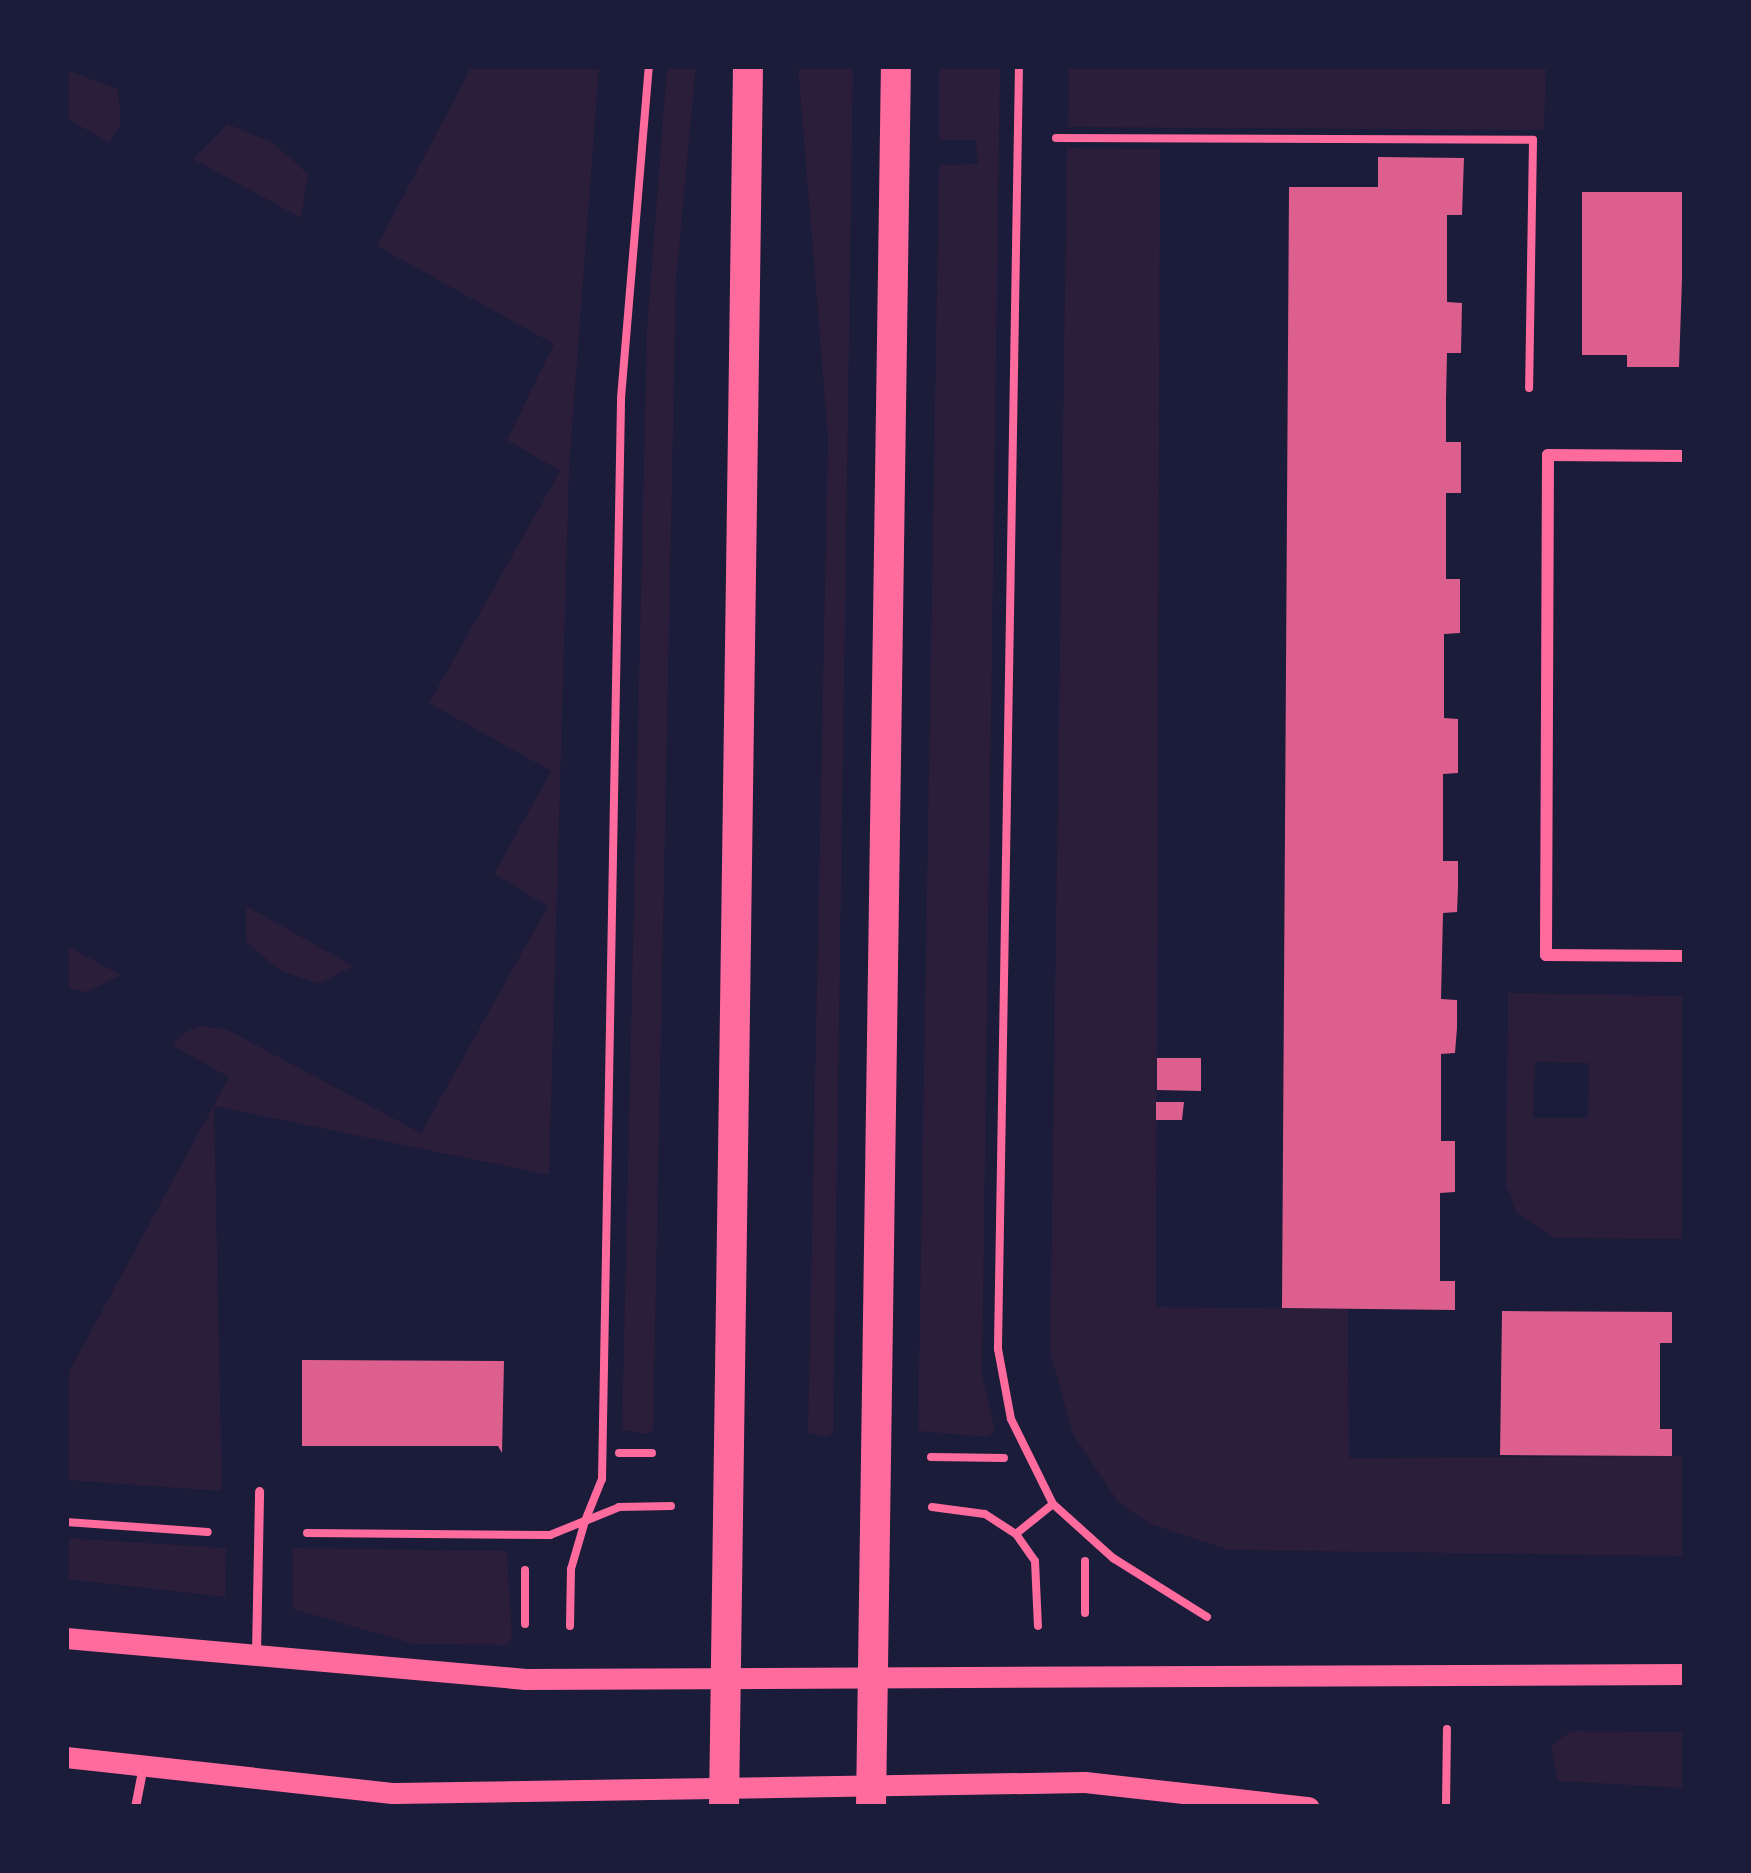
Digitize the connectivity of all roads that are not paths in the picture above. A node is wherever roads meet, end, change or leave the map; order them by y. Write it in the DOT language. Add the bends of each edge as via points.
graph roads {
  1 [pos="748,66"];
  2 [pos="896,66"];
  3 [pos="1685,456"];
  4 [pos="1685,956"];
  5 [pos="259,1491"];
  6 [pos="66,1638"];
  7 [pos="256,1659"];
  8 [pos="1685,1674"];
  9 [pos="871,1675"];
  10 [pos="723,1677"];
  11 [pos="66,1757"];
  12 [pos="142,1770"];
  13 [pos="871,1794"];
  14 [pos="725,1796"];
  15 [pos="135,1807"];
  16 [pos="1309,1807"];
  1 -- 10 [label="main road"];
  2 -- 9 [label="main road"];
  3 -- 4 [label="street" via="1548,455 1546,955"];
  5 -- 7 [label="lane"];
  6 -- 7 [label="street"];
  7 -- 10 [label="street" via="439,1676"];
  8 -- 9 [label="street"];
  9 -- 10 [label="street"];
  9 -- 13 [label="main road"];
  10 -- 14 [label="main road"];
  11 -- 12 [label="street"];
  12 -- 14 [label="street" via="394,1793"];
  12 -- 15 [label="lane"];
  13 -- 14 [label="street"];
  13 -- 16 [label="street" via="1085,1782"];
}
